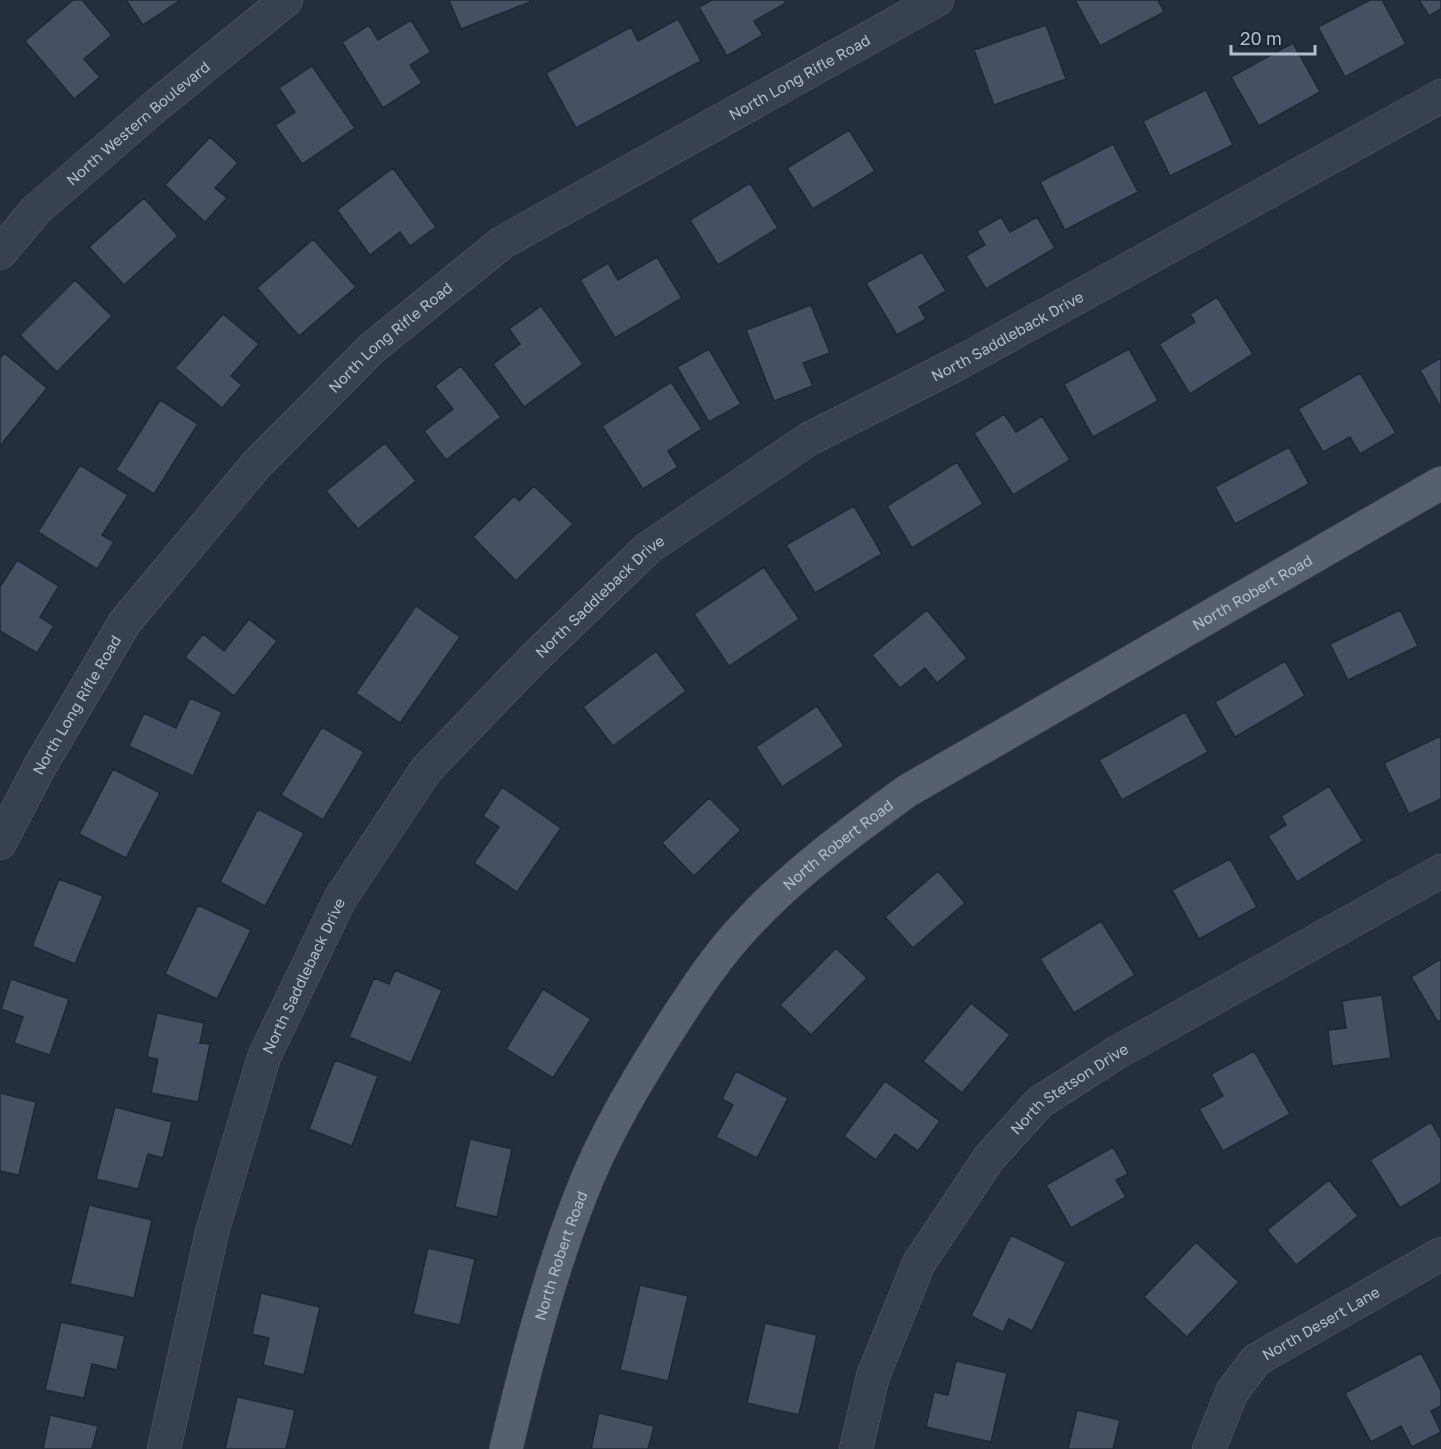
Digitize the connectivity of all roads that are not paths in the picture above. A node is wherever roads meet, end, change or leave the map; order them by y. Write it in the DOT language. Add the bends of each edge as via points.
graph roads {
  1 [pos="286,0"];
  2 [pos="937,0"];
  3 [pos="1441,96"];
  4 [pos="0,253"];
  5 [pos="1441,483"];
  6 [pos="0,843"];
  7 [pos="1441,871"];
  8 [pos="1441,1254"];
  9 [pos="164,1449"];
  10 [pos="506,1449"];
  11 [pos="856,1449"];
  12 [pos="1209,1449"];
  1 -- 4 [label="street, North Western Boulevard" via="36,210"];
  2 -- 6 [label="street, North Long Rifle Road" via="503,242 372,348 256,465 125,622"];
  3 -- 9 [label="street, North Saddleback Drive" via="957,364 809,439 648,548 426,770 340,899 264,1057 212,1232"];
  5 -- 10 [label="main road, North Robert Road" via="907,791 848,833 747,924 697,987 653,1055 580,1195 526,1365"];
  7 -- 11 [label="street, North Stetson Drive" via="1116,1053 1040,1102 989,1158 919,1263 873,1376"];
  8 -- 12 [label="street, North Desert Lane" via="1256,1360 1232,1392"];
}
